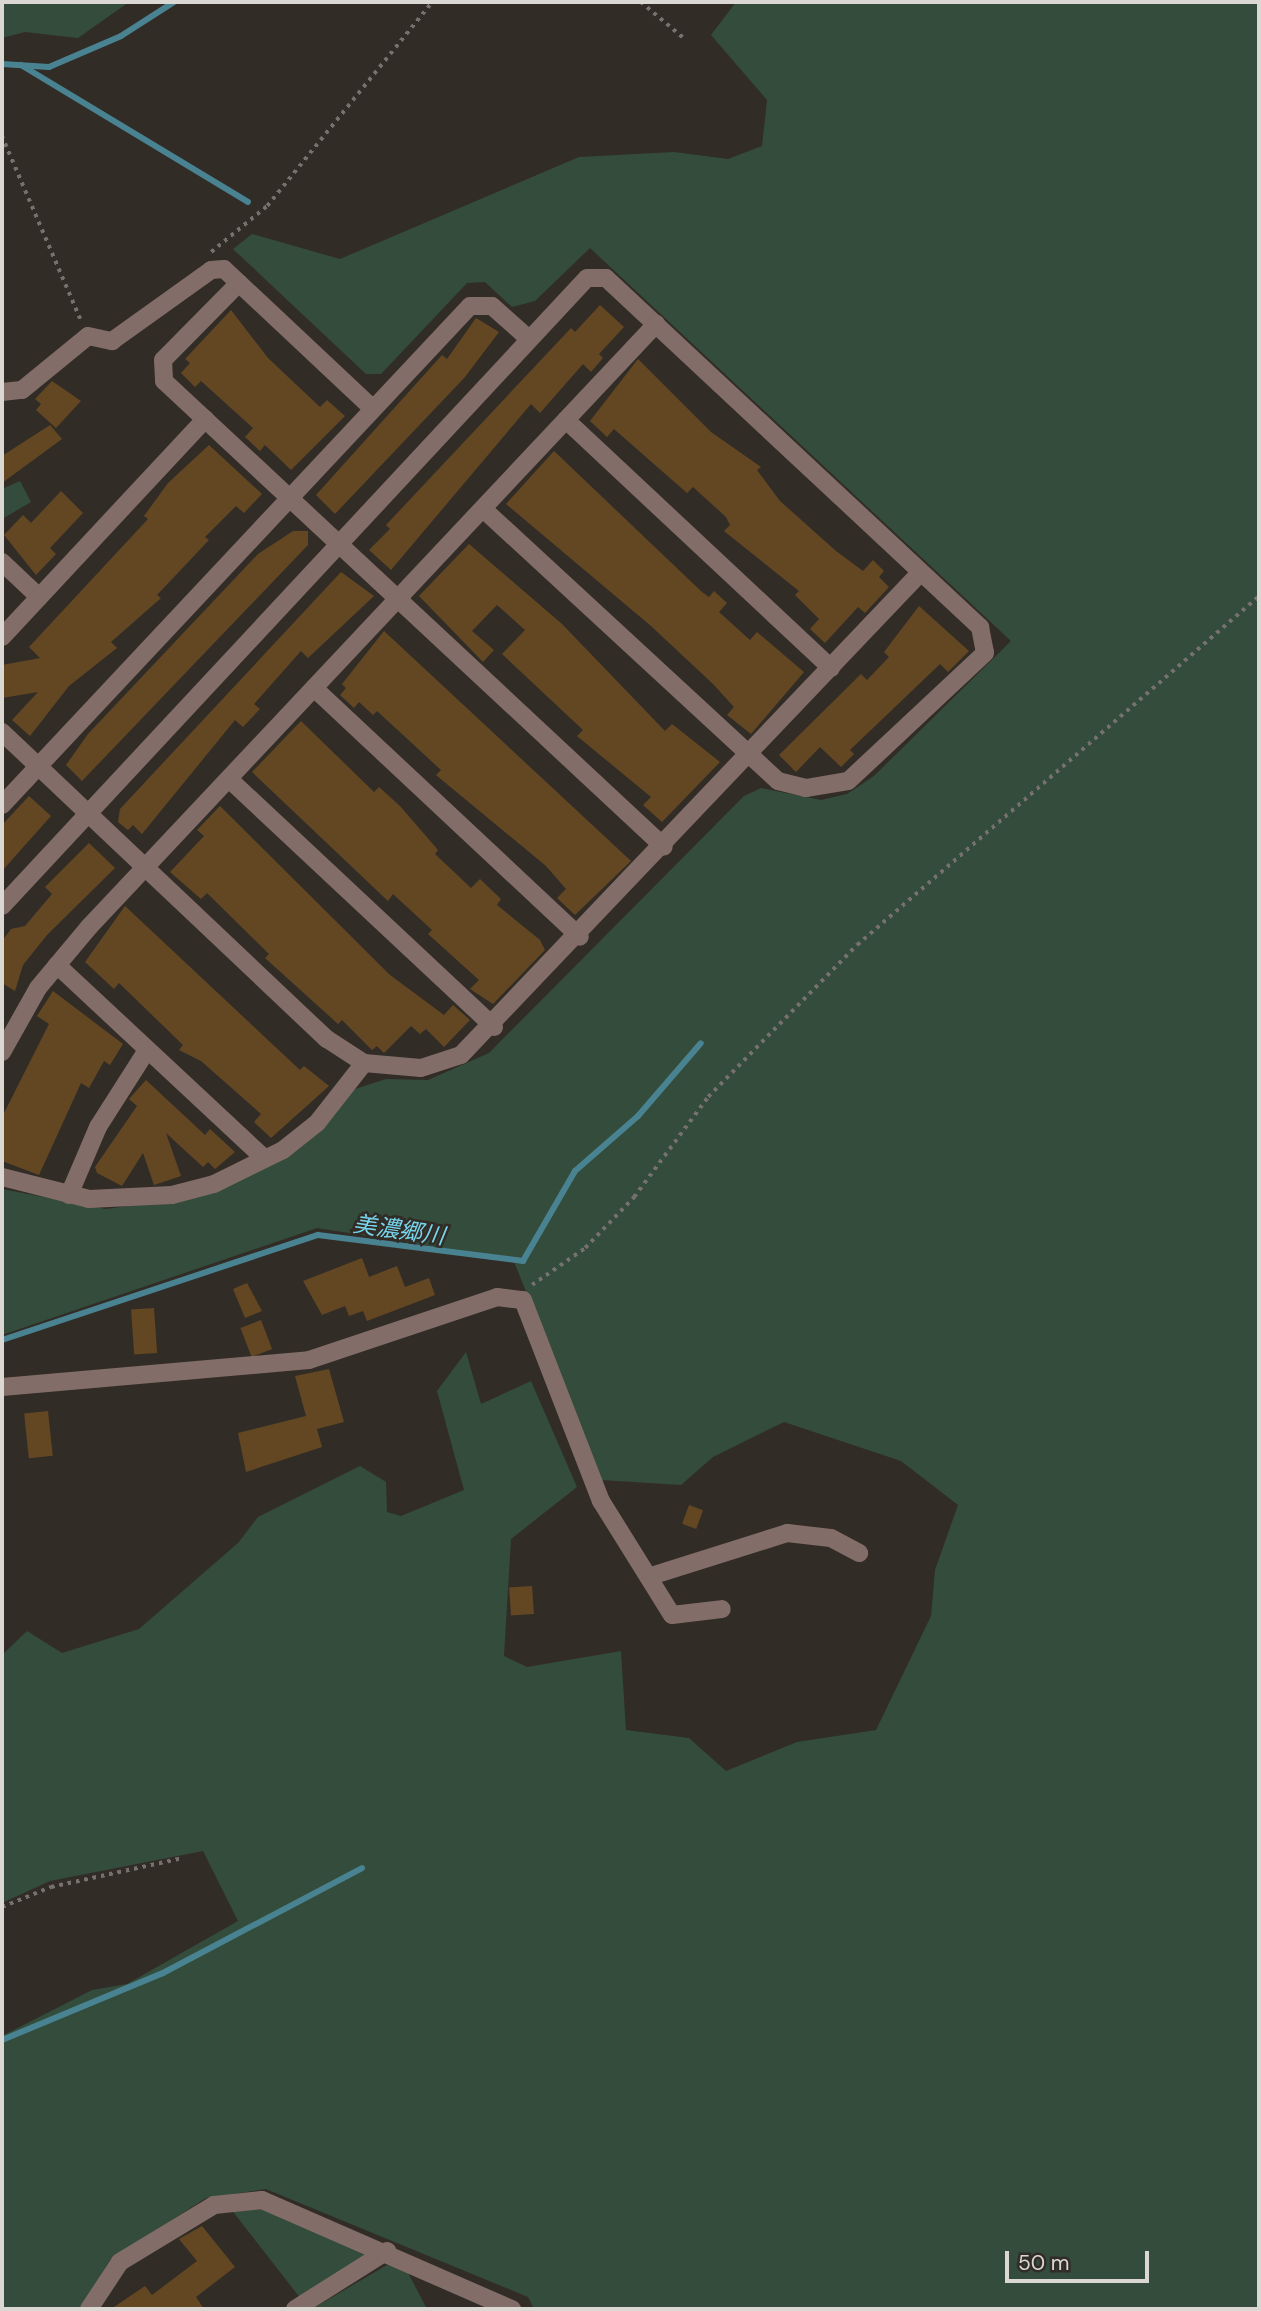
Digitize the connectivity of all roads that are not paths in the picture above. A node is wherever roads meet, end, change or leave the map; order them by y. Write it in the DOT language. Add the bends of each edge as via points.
graph roads {
  1 [pos="239,284"];
  2 [pos="656,324"];
  3 [pos="529,339"];
  4 [pos="2,393"];
  5 [pos="373,409"];
  6 [pos="205,419"];
  7 [pos="566,420"];
  8 [pos="290,498"];
  9 [pos="483,509"];
  10 [pos="338,543"];
  11 [pos="2,562"];
  12 [pos="920,573"];
  13 [pos="39,597"];
  14 [pos="398,598"];
  15 [pos="2,637"];
  16 [pos="831,668"];
  17 [pos="314,688"];
  18 [pos="2,732"];
  19 [pos="747,757"];
  20 [pos="38,766"];
  21 [pos="229,779"];
  22 [pos="2,805"];
  23 [pos="86,811"];
  24 [pos="664,847"];
  25 [pos="147,868"];
  26 [pos="2,906"];
  27 [pos="580,937"];
  28 [pos="57,965"];
  29 [pos="494,1027"];
  30 [pos="147,1050"];
  31 [pos="2,1052"];
  32 [pos="364,1063"];
  33 [pos="265,1159"];
  34 [pos="2,1177"];
  35 [pos="69,1195"];
  36 [pos="2,1387"];
  37 [pos="859,1553"];
  38 [pos="651,1576"];
  39 [pos="722,1609"];
  40 [pos="387,2251"];
  41 [pos="89,2309"];
  42 [pos="295,2309"];
  43 [pos="512,2309"];
  1 -- 4 [label="street" via="223,269 211,270 112,341 88,336 22,390"];
  1 -- 5 [label="street"];
  1 -- 6 [label="street" via="163,360 164,381"];
  2 -- 3 [label="street" via="606,278 587,278"];
  2 -- 7 [label="street"];
  2 -- 12 [label="street"];
  3 -- 5 [label="street" via="492,306 470,306"];
  3 -- 10 [label="street"];
  5 -- 8 [label="street"];
  6 -- 8 [label="street"];
  6 -- 13 [label="street"];
  7 -- 9 [label="street"];
  7 -- 16 [label="street"];
  8 -- 10 [label="street"];
  8 -- 20 [label="street"];
  9 -- 14 [label="street"];
  9 -- 19 [label="street"];
  10 -- 14 [label="street"];
  10 -- 23 [label="street"];
  11 -- 13 [label="street"];
  12 -- 16 [label="street"];
  12 -- 19 [label="street" via="980,627 985,653 848,781 806,788 778,782"];
  13 -- 15 [label="street"];
  14 -- 17 [label="street"];
  14 -- 24 [label="street"];
  16 -- 19 [label="street"];
  17 -- 21 [label="street"];
  17 -- 27 [label="street"];
  18 -- 20 [label="street"];
  19 -- 24 [label="street"];
  20 -- 22 [label="street"];
  20 -- 23 [label="street"];
  21 -- 25 [label="street"];
  21 -- 29 [label="street"];
  23 -- 25 [label="street"];
  23 -- 26 [label="street"];
  24 -- 27 [label="street"];
  25 -- 28 [label="street"];
  25 -- 32 [label="street" via="327,1039"];
  27 -- 29 [label="street"];
  28 -- 30 [label="street"];
  28 -- 31 [label="street"];
  29 -- 32 [label="street" via="461,1055 421,1068"];
  30 -- 33 [label="street"];
  30 -- 35 [label="street" via="98,1127"];
  32 -- 33 [label="street" via="317,1123"];
  33 -- 35 [label="street" via="172,1195"];
  34 -- 35 [label="street"];
  36 -- 38 [label="street" via="309,1360 497,1297 523,1300 601,1501"];
  37 -- 38 [label="street" via="831,1538 787,1533"];
  38 -- 39 [label="street" via="671,1615"];
  40 -- 41 [label="street" via="262,2200 235,2201 201,2211 120,2262"];
  40 -- 42 [label="street"];
  40 -- 43 [label="street"];
}
